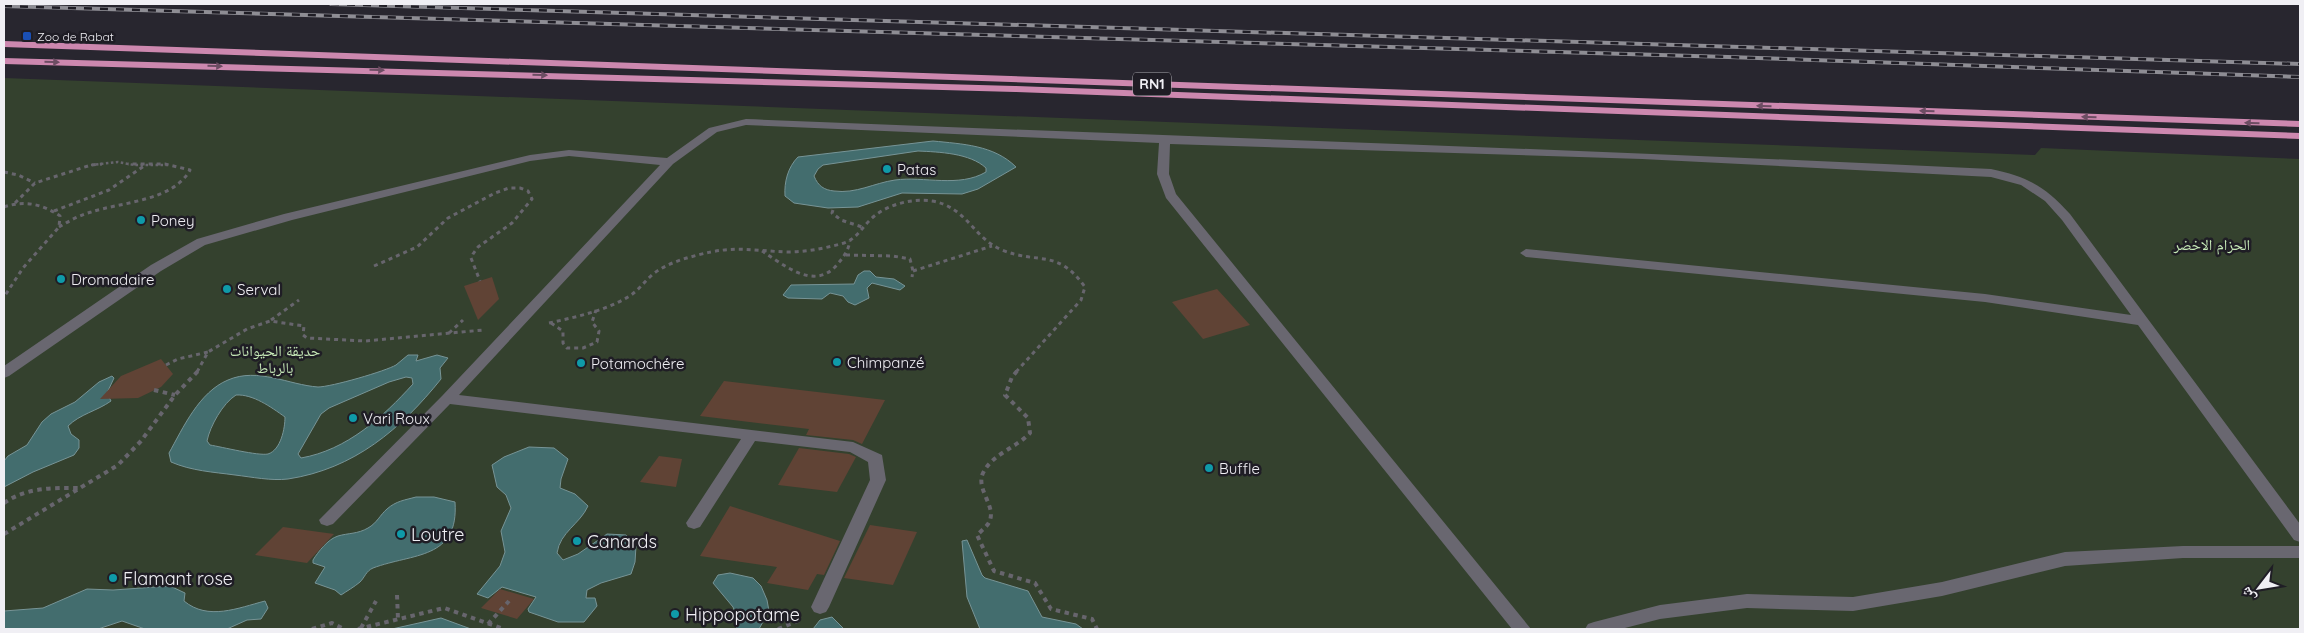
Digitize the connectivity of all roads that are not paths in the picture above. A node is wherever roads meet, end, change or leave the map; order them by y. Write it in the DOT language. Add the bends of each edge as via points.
graph roads {
  1 [pos="4,44"];
  2 [pos="4,60"];
  3 [pos="2300,124"];
  4 [pos="2300,136"];
  5 [pos="1165,140"];
  6 [pos="669,162"];
  7 [pos="1526,253"];
  8 [pos="2142,321"];
  9 [pos="4,373"];
  10 [pos="447,399"];
  11 [pos="752,435"];
  12 [pos="327,520"];
  13 [pos="694,523"];
  14 [pos="2300,536"];
  15 [pos="2300,552"];
  16 [pos="820,607"];
  17 [pos="1522,629"];
  18 [pos="1594,629"];
  3 -- 1 [label="highway, RN1, one-way"];
  2 -- 4 [label="highway, RN1, one-way" via="1015,89"];
  5 -- 6 [label="lane" via="752,121 713,130"];
  5 -- 8 [label="lane" via="1652,157 1921,169 2012,177 2035,186 2048,196"];
  5 -- 17 [label="lane" via="1161,169 1175,202"];
  6 -- 9 [label="lane" via="569,153 551,155 474,171 222,235 181,252"];
  6 -- 10 [label="lane"];
  7 -- 8 [label="lane" via="1985,298"];
  8 -- 14 [label="lane"];
  10 -- 11 [label="lane"];
  10 -- 12 [label="lane"];
  11 -- 13 [label="lane"];
  11 -- 16 [label="lane" via="853,447 876,459 878,480"];
  15 -- 18 [label="lane" via="2183,552 2065,559 1942,589 1853,604 1747,601 1660,612"];
}
